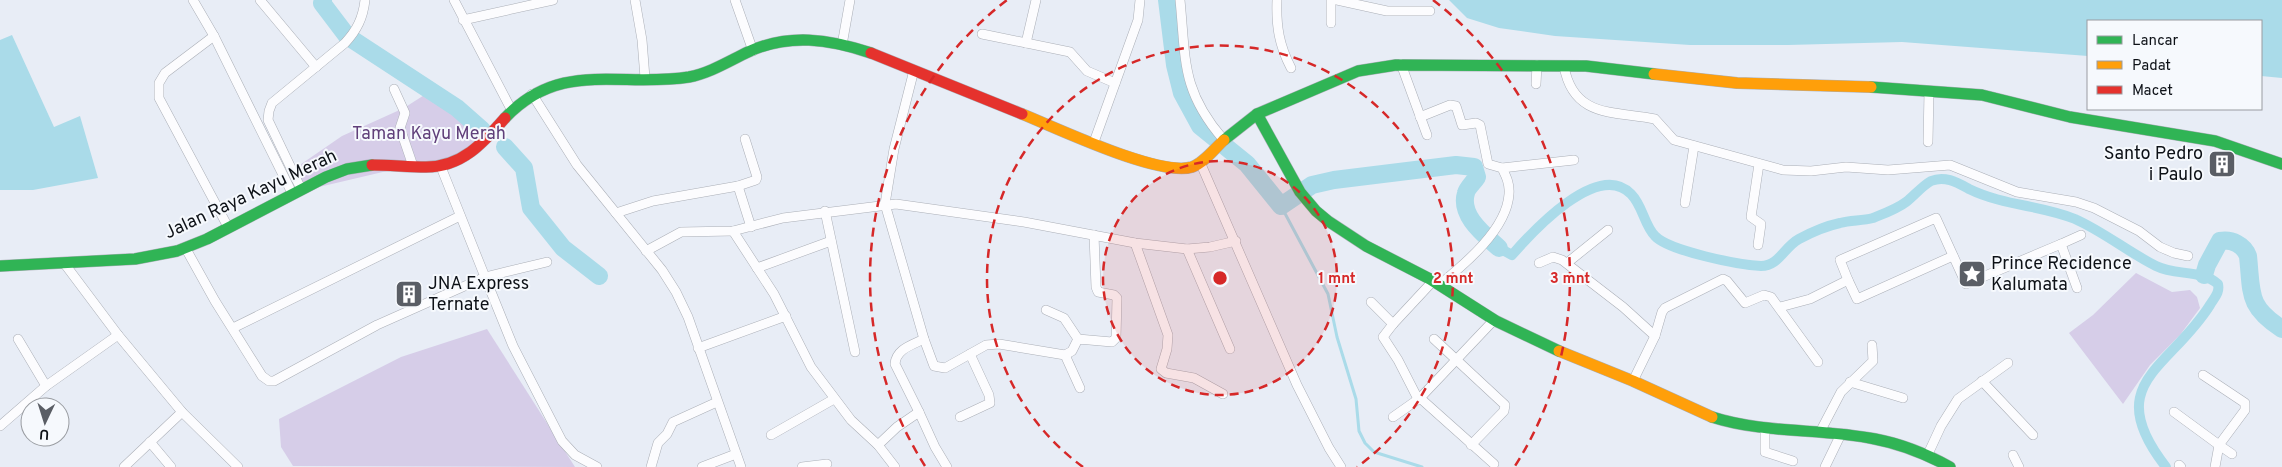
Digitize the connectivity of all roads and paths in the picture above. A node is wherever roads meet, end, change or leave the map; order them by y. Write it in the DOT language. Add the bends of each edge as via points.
graph roads {
  1 [pos="193,0"];
  2 [pos="260,0"];
  3 [pos="365,0"];
  4 [pos="454,0"];
  5 [pos="553,0"];
  6 [pos="635,0"];
  7 [pos="735,0"];
  8 [pos="850,0"];
  9 [pos="1036,0"];
  10 [pos="1140,0"];
  11 [pos="1180,0"];
  12 [pos="1277,0"];
  13 [pos="1332,0"];
  14 [pos="1336,0"];
  15 [pos="1430,11"];
  16 [pos="463,20"];
  17 [pos="1331,23"];
  18 [pos="982,34"];
  19 [pos="214,36"];
  20 [pos="1026,43"];
  21 [pos="842,45"];
  22 [pos="753,51"];
  23 [pos="1401,64"];
  24 [pos="1537,65"];
  25 [pos="1564,66"];
  26 [pos="316,67"];
  27 [pos="1291,68"];
  28 [pos="914,70"];
  29 [pos="645,78"];
  30 [pos="1115,83"];
  31 [pos="1536,84"];
  32 [pos="394,89"];
  33 [pos="1929,91"];
  34 [pos="532,94"];
  35 [pos="512,111"];
  36 [pos="1257,114"];
  37 [pos="1420,117"];
  38 [pos="1427,135"];
  39 [pos="746,139"];
  40 [pos="1222,140"];
  41 [pos="1094,142"];
  42 [pos="1928,142"];
  43 [pos="1694,146"];
  44 [pos="1574,160"];
  45 [pos="1200,162"];
  46 [pos="1759,164"];
  47 [pos="2282,164"];
  48 [pos="414,166"];
  49 [pos="441,167"];
  50 [pos="1502,168"];
  51 [pos="738,186"];
  52 [pos="297,191"];
  53 [pos="1685,203"];
  54 [pos="885,204"];
  55 [pos="825,211"];
  56 [pos="616,214"];
  57 [pos="460,216"];
  58 [pos="228,227"];
  59 [pos="751,227"];
  60 [pos="1608,230"];
  61 [pos="733,231"];
  62 [pos="1094,235"];
  63 [pos="2082,235"];
  64 [pos="831,241"];
  65 [pos="1236,241"];
  66 [pos="1135,242"];
  67 [pos="1758,244"];
  68 [pos="2062,244"];
  69 [pos="186,249"];
  70 [pos="1187,249"];
  71 [pos="646,251"];
  72 [pos="1953,256"];
  73 [pos="2188,256"];
  74 [pos="547,262"];
  75 [pos="64,263"];
  76 [pos="1539,263"];
  77 [pos="1567,263"];
  78 [pos="0,266"];
  79 [pos="758,268"];
  80 [pos="485,277"];
  81 [pos="1848,280"];
  82 [pos="1436,283"];
  83 [pos="2077,288"];
  84 [pos="1371,302"];
  85 [pos="1780,307"];
  86 [pos="1046,310"];
  87 [pos="786,316"];
  88 [pos="1494,320"];
  89 [pos="1392,324"];
  90 [pos="233,328"];
  91 [pos="118,335"];
  92 [pos="1655,336"];
  93 [pos="924,339"];
  94 [pos="1078,339"];
  95 [pos="1434,339"];
  96 [pos="18,340"];
  97 [pos="1872,346"];
  98 [pos="698,348"];
  99 [pos="1230,349"];
  100 [pos="855,352"];
  101 [pos="970,354"];
  102 [pos="1065,355"];
  103 [pos="1457,359"];
  104 [pos="1818,362"];
  105 [pos="2008,362"];
  106 [pos="2202,374"];
  107 [pos="1982,381"];
  108 [pos="1633,382"];
  109 [pos="1850,382"];
  110 [pos="46,386"];
  111 [pos="1080,388"];
  112 [pos="1223,394"];
  113 [pos="1419,398"];
  114 [pos="1903,398"];
  115 [pos="834,399"];
  116 [pos="717,402"];
  117 [pos="182,412"];
  118 [pos="919,412"];
  119 [pos="2174,412"];
  120 [pos="1393,416"];
  121 [pos="960,417"];
  122 [pos="0,426"];
  123 [pos="1765,428"];
  124 [pos="1820,432"];
  125 [pos="1841,434"];
  126 [pos="771,435"];
  127 [pos="2033,435"];
  128 [pos="150,442"];
  129 [pos="878,445"];
  130 [pos="1471,445"];
  131 [pos="2219,445"];
  132 [pos="736,454"];
  133 [pos="1928,454"];
  134 [pos="2232,454"];
  135 [pos="2013,455"];
  136 [pos="1793,461"];
  137 [pos="582,462"];
  138 [pos="827,464"];
  139 [pos="1494,464"];
  140 [pos="233,465"];
  141 [pos="124,467"];
  142 [pos="171,467"];
  143 [pos="597,467"];
  144 [pos="651,467"];
  145 [pos="702,467"];
  146 [pos="741,467"];
  147 [pos="802,467"];
  148 [pos="895,467"];
  149 [pos="947,467"];
  150 [pos="1341,467"];
  151 [pos="1825,467"];
  152 [pos="1950,467"];
  153 [pos="2019,467"];
  154 [pos="2215,467"];
  1 -- 19 [label="street"];
  2 -- 26 [label="street"];
  3 -- 26 [label="street" via="363,16 355,32"];
  4 -- 16 [label="street"];
  5 -- 16 [label="street"];
  6 -- 29 [label="street"];
  7 -- 22 [label="street"];
  8 -- 21 [label="street"];
  9 -- 20 [label="street"];
  10 -- 30 [label="street" via="1138,20"];
  11 -- 40 [label="street" via="1189,81"];
  12 -- 27 [label="street" via="1278,37"];
  13 -- 17 [label="street"];
  14 -- 15 [label="street" via="1387,11"];
  16 -- 35 [label="street"];
  18 -- 20 [label="street"];
  19 -- 52 [label="street"];
  19 -- 58 [label="street" via="165,74 159,84 159,98"];
  20 -- 30 [label="street" via="1070,52 1087,71"];
  21 -- 22 [label="main road, Jalan Raya Kayu Merah" via="784,40"];
  21 -- 28 [label="main road, Jalan Raya Kayu Merah"];
  22 -- 29 [label="main road, Jalan Raya Kayu Merah" via="688,77"];
  23 -- 24 [label="main road"];
  23 -- 36 [label="main road" via="1358,71"];
  23 -- 37 [label="street"];
  24 -- 25 [label="main road"];
  24 -- 31 [label="street"];
  25 -- 33 [label="main road" via="1737,83 1837,84"];
  25 -- 43 [label="street" via="1568,84 1586,103 1606,112 1655,118 1674,140"];
  26 -- 52 [label="street" via="272,103 269,111 268,120"];
  28 -- 41 [label="main road, Jalan Raya Kayu Merah"];
  28 -- 54 [label="street" via="894,149"];
  29 -- 34 [label="main road, Jalan Raya Kayu Merah" via="574,81 548,86"];
  30 -- 41 [label="street"];
  32 -- 48 [label="street" via="405,113 400,128"];
  33 -- 42 [label="street"];
  33 -- 47 [label="main road" via="1982,95 2070,117 2207,140"];
  34 -- 35 [label="main road, Jalan Raya Kayu Merah"];
  34 -- 56 [label="street" via="577,165"];
  35 -- 49 [label="main road, Jalan Raya Kayu Merah" via="468,156"];
  36 -- 40 [label="main road"];
  36 -- 82 [label="main road" via="1301,192 1326,219"];
  37 -- 38 [label="street"];
  37 -- 50 [label="street" via="1450,105 1456,106 1462,125 1480,125 1488,164"];
  39 -- 51 [label="street" via="757,178"];
  40 -- 45 [label="main road"];
  41 -- 45 [label="main road, Jalan Raya Kayu Merah" via="1156,166 1191,167"];
  43 -- 46 [label="street"];
  43 -- 53 [label="street"];
  44 -- 50 [label="street"];
  45 -- 65 [label="street"];
  46 -- 67 [label="street" via="1751,217 1761,224"];
  46 -- 73 [label="street" via="1796,171 1846,167 1888,170 1950,165 2018,192 2094,208 2139,231 2160,247"];
  48 -- 49 [label="main road, Jalan Raya Kayu Merah"];
  48 -- 52 [label="main road, Jalan Raya Kayu Merah" via="377,164 347,169"];
  49 -- 57 [label="street"];
  50 -- 82 [label="street" via="1509,184 1502,216 1475,253"];
  51 -- 56 [label="street" via="653,201"];
  51 -- 59 [label="street"];
  52 -- 58 [label="main road, Jalan Raya Kayu Merah"];
  54 -- 55 [label="street"];
  54 -- 62 [label="street" via="1024,222"];
  54 -- 93 [label="street"];
  55 -- 59 [label="street"];
  55 -- 64 [label="street"];
  56 -- 71 [label="street"];
  57 -- 80 [label="street"];
  57 -- 90 [label="street"];
  58 -- 69 [label="main road, Jalan Raya Kayu Merah"];
  59 -- 61 [label="street"];
  60 -- 77 [label="street"];
  61 -- 71 [label="street" via="681,232"];
  61 -- 79 [label="street"];
  62 -- 66 [label="street"];
  62 -- 94 [label="street" via="1096,287 1098,292 1117,298 1116,338 1112,342"];
  63 -- 68 [label="street"];
  64 -- 79 [label="street"];
  64 -- 100 [label="street"];
  65 -- 70 [label="street"];
  65 -- 150 [label="street" via="1297,385"];
  66 -- 70 [label="street"];
  66 -- 112 [label="street" via="1168,335 1161,369 1166,373 1194,378"];
  68 -- 72 [label="street" via="1966,284"];
  68 -- 83 [label="street"];
  69 -- 75 [label="main road, Jalan Raya Kayu Merah" via="133,259"];
  69 -- 90 [label="street"];
  70 -- 99 [label="street"];
  71 -- 98 [label="street" via="676,292"];
  72 -- 81 [label="street" via="1857,298"];
  72 -- 81 [label="street" via="1936,218 1840,260"];
  74 -- 80 [label="street"];
  75 -- 78 [label="main road, Jalan Raya Kayu Merah"];
  75 -- 91 [label="street"];
  76 -- 77 [label="street" via="1553,257"];
  77 -- 92 [label="street"];
  79 -- 87 [label="street"];
  80 -- 90 [label="street" via="377,326 274,381 262,376"];
  80 -- 137 [label="street" via="512,346 562,441"];
  81 -- 85 [label="street" via="1810,299"];
  82 -- 88 [label="main road"];
  82 -- 89 [label="street"];
  84 -- 89 [label="street"];
  85 -- 92 [label="street" via="1767,295 1745,303 1727,280 1717,281 1665,308"];
  85 -- 104 [label="street"];
  86 -- 94 [label="street" via="1064,318"];
  87 -- 98 [label="street"];
  87 -- 115 [label="street" via="811,367"];
  88 -- 103 [label="street"];
  88 -- 108 [label="main road" via="1568,356"];
  89 -- 113 [label="street" via="1383,341 1398,360"];
  91 -- 110 [label="street"];
  91 -- 117 [label="street"];
  92 -- 108 [label="street"];
  93 -- 101 [label="street" via="934,366 940,369"];
  93 -- 118 [label="street" via="900,352 895,364"];
  94 -- 102 [label="street" via="1072,351"];
  95 -- 103 [label="street"];
  96 -- 110 [label="street"];
  97 -- 109 [label="street" via="1873,361"];
  98 -- 116 [label="street"];
  101 -- 102 [label="street" via="986,345 999,344"];
  101 -- 121 [label="street" via="990,403"];
  102 -- 111 [label="street"];
  103 -- 113 [label="street"];
  103 -- 130 [label="street" via="1506,408"];
  105 -- 107 [label="street"];
  106 -- 131 [label="street" via="2245,403 2246,407"];
  107 -- 127 [label="street"];
  107 -- 133 [label="street" via="1954,404"];
  108 -- 123 [label="main road" via="1716,419"];
  109 -- 114 [label="street"];
  109 -- 124 [label="street" via="1833,403"];
  110 -- 122 [label="street"];
  113 -- 120 [label="street"];
  113 -- 130 [label="street"];
  115 -- 126 [label="street"];
  115 -- 129 [label="street"];
  116 -- 132 [label="street"];
  116 -- 144 [label="street" via="673,422 658,443"];
  117 -- 128 [label="street"];
  117 -- 140 [label="street"];
  118 -- 129 [label="street"];
  118 -- 149 [label="street"];
  119 -- 131 [label="street"];
  123 -- 124 [label="main road"];
  123 -- 136 [label="street" via="1765,452"];
  124 -- 125 [label="main road"];
  125 -- 133 [label="main road" via="1896,444"];
  125 -- 151 [label="street"];
  128 -- 141 [label="street"];
  128 -- 142 [label="street"];
  129 -- 148 [label="street"];
  130 -- 139 [label="street"];
  131 -- 134 [label="street"];
  131 -- 154 [label="street"];
  132 -- 145 [label="street"];
  132 -- 146 [label="street"];
  133 -- 152 [label="main road"];
  135 -- 153 [label="street"];
  137 -- 143 [label="street"];
  138 -- 147 [label="street"];
}
